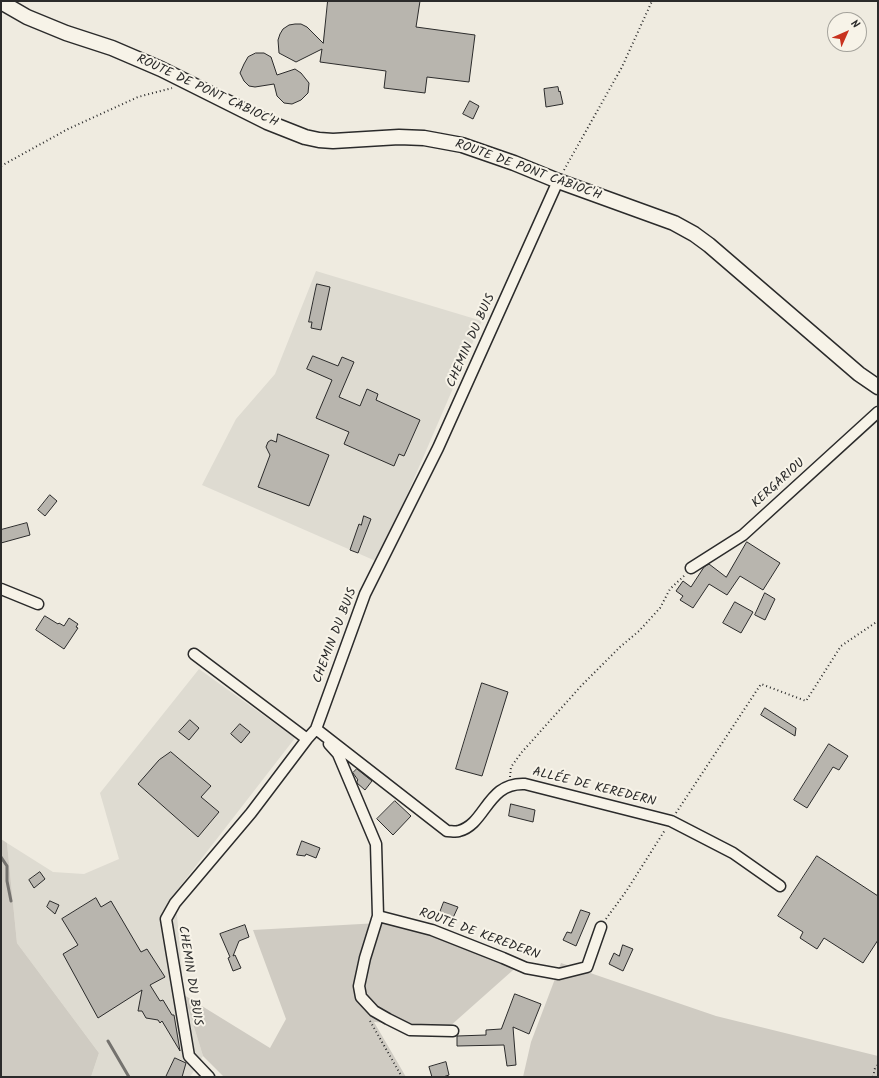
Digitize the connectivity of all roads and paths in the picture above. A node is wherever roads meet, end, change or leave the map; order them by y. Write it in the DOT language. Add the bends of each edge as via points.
graph roads {
  1 [pos="652,1"];
  2 [pos="1,2"];
  3 [pos="182,79"];
  4 [pos="1,166"];
  5 [pos="558,182"];
  6 [pos="878,387"];
  7 [pos="878,412"];
  8 [pos="691,568"];
  9 [pos="1,589"];
  10 [pos="38,604"];
  11 [pos="878,621"];
  12 [pos="194,654"];
  13 [pos="316,729"];
  14 [pos="306,740"];
  15 [pos="509,786"];
  16 [pos="671,821"];
  17 [pos="780,886"];
  18 [pos="378,916"];
  19 [pos="601,927"];
  20 [pos="366,1015"];
  21 [pos="453,1031"];
  22 [pos="878,1065"];
  23 [pos="209,1077"];
  24 [pos="402,1077"];
  25 [pos="873,1077"];
  1 -- 5 [label="path" via="622,67"];
  2 -- 3 [label="street, ROUTE DE PONT CABIOC'H" via="27,17 112,48"];
  3 -- 4 [label="path" via="174,88 138,97 68,129"];
  3 -- 5 [label="street, ROUTE DE PONT CABIOC'H" via="267,122 305,137 334,141 424,138 462,145"];
  5 -- 6 [label="street, ROUTE DE PONT CABIOC'H" via="674,223 694,234 859,374"];
  5 -- 13 [label="street, CHEMIN DU BUIS" via="438,448 365,594"];
  7 -- 8 [label="street, KERGARIOU" via="743,535"];
  8 -- 15 [label="path" via="670,589 660,608 639,631 581,686 522,752 511,767"];
  9 -- 10 [label="street"];
  11 -- 16 [label="path" via="841,646 806,701 761,684"];
  12 -- 14 [label="street"];
  13 -- 14 [label="street, CHEMIN DU BUIS"];
  13 -- 15 [label="street" via="447,831 460,831 472,824 493,797"];
  13 -- 18 [label="street" via="338,754 376,844"];
  14 -- 23 [label="street, CHEMIN DU BUIS" via="252,813 175,903 166,919 189,1056"];
  15 -- 16 [label="street, ALLÉE DE KEREDERN" via="525,784"];
  16 -- 17 [label="street, ALLÉE DE KEREDERN" via="733,853"];
  16 -- 19 [label="path"];
  18 -- 19 [label="street, ROUTE DE KEREDERN" via="432,930 526,968 559,974 587,967"];
  18 -- 21 [label="street" via="359,986 361,997 374,1011 410,1030"];
  20 -- 24 [label="path"];
  22 -- 25 [label="path"];
}
